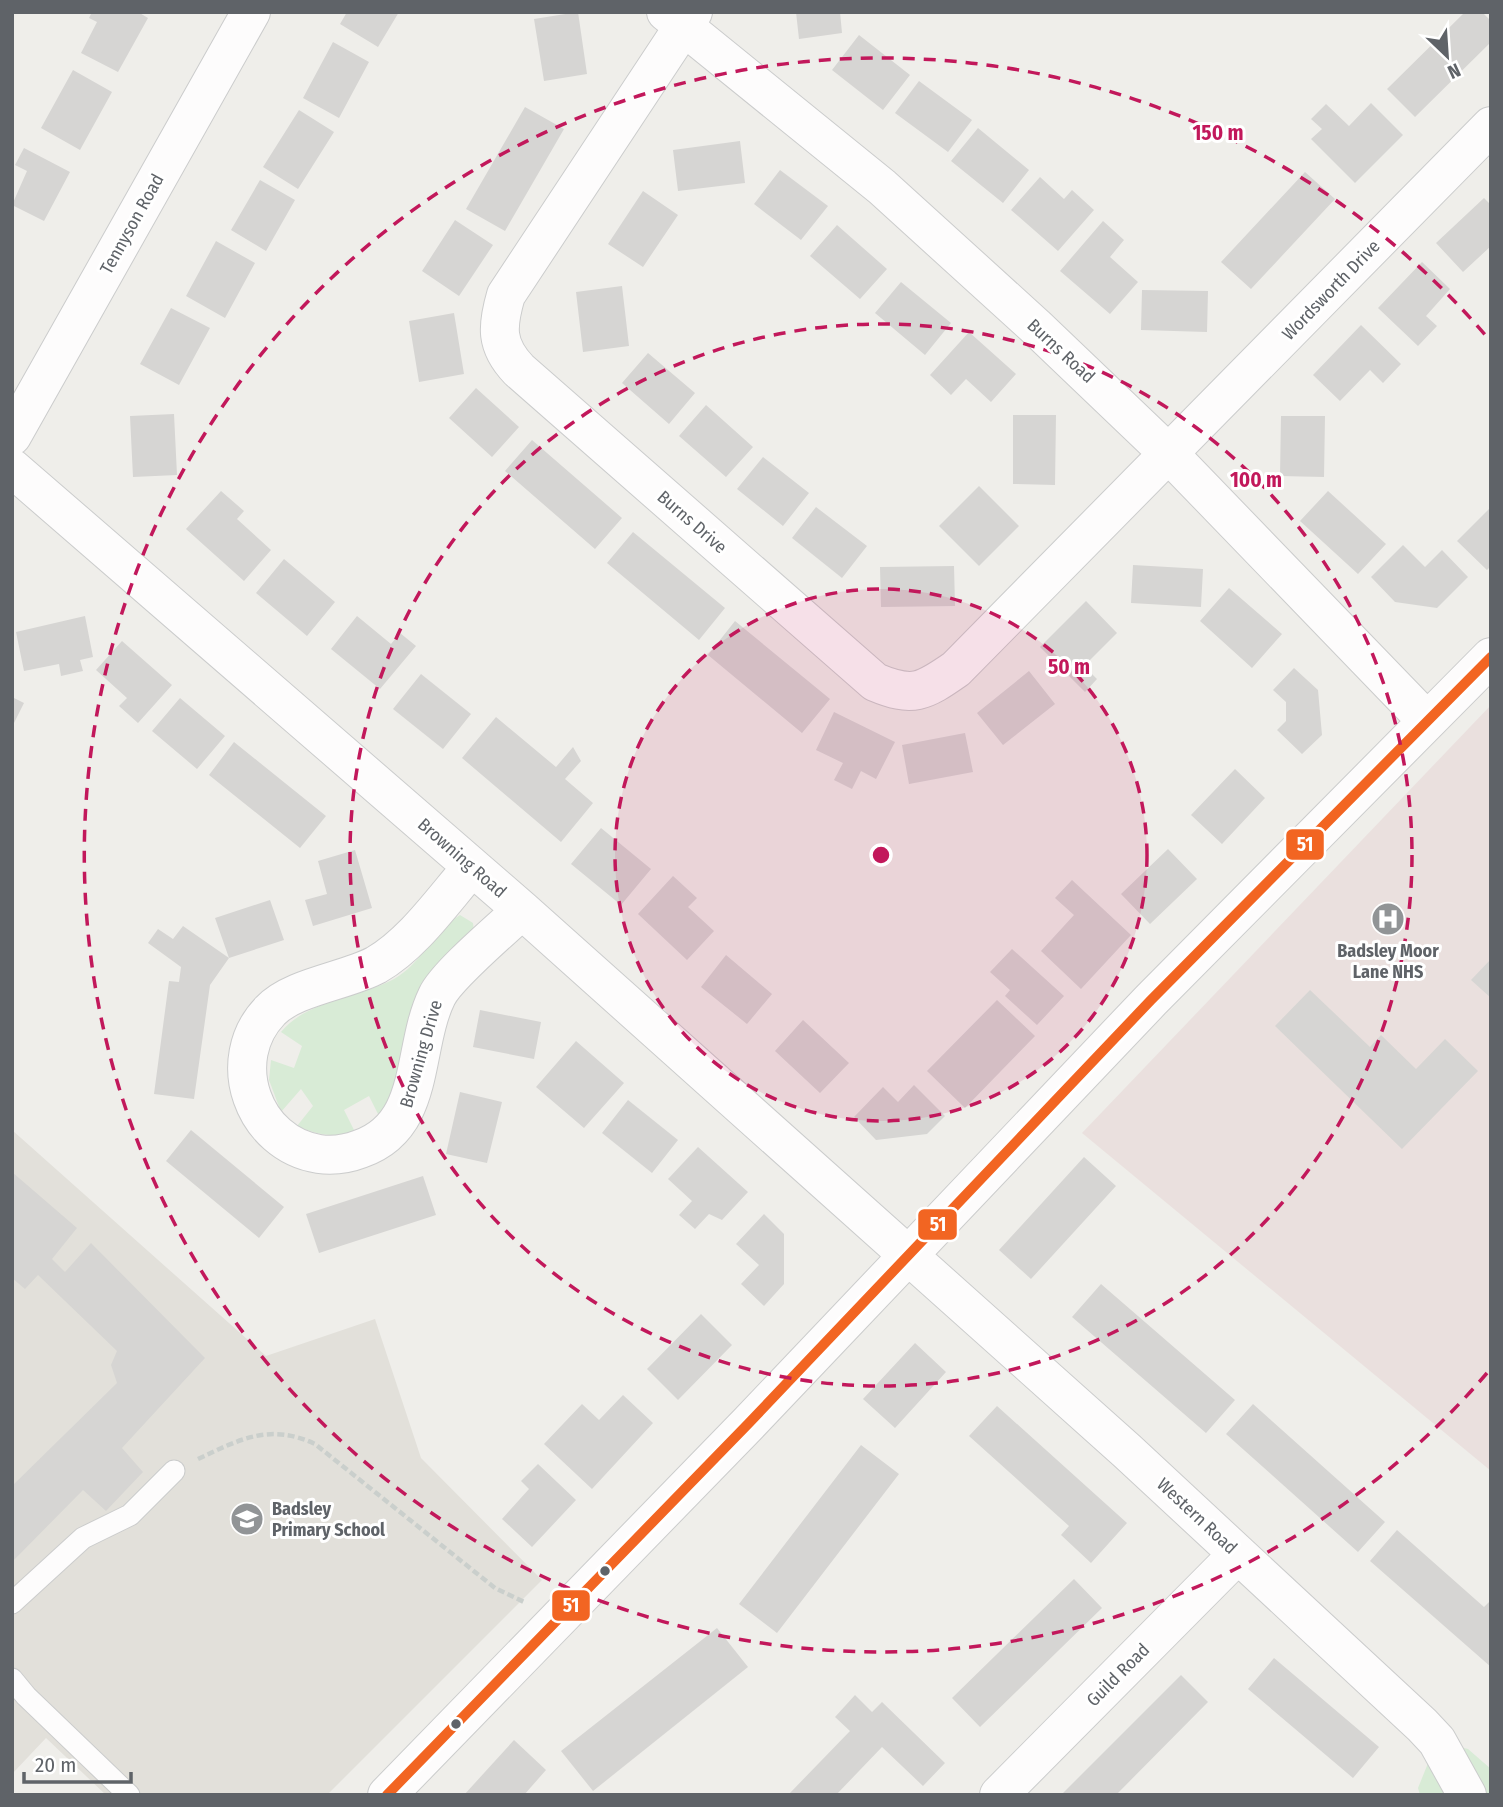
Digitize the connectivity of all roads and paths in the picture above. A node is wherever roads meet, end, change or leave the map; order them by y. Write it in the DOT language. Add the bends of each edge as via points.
graph roads {
  1 [pos="251,12"];
  2 [pos="681,17"];
  3 [pos="1491,126"];
  4 [pos="12,436"];
  5 [pos="1170,454"];
  6 [pos="12,468"];
  7 [pos="1491,657"];
  8 [pos="1427,721"];
  9 [pos="472,867"];
  10 [pos="522,909"];
  11 [pos="905,1256"];
  12 [pos="174,1471"];
  13 [pos="1237,1555"];
  14 [pos="12,1603"];
  15 [pos="559,1619"];
  16 [pos="12,1679"];
  17 [pos="129,1795"];
  18 [pos="387,1795"];
  19 [pos="999,1795"];
  20 [pos="1466,1795"];
  1 -- 4 [label="street, Tennyson Road"];
  2 -- 5 [label="street, Burns Road" via="882,187"];
  2 -- 5 [label="street, Burns Drive" via="506,295 499,338 506,356 529,379 875,682 899,692 919,692 956,669"];
  3 -- 5 [label="street, Wordsworth Drive"];
  5 -- 8 [label="street, Burns Road"];
  6 -- 9 [label="street, Browning Road"];
  7 -- 8 [label="street"];
  8 -- 11 [label="street"];
  9 -- 10 [label="street, Browning Road"];
  9 -- 10 [label="street, Browning Drive" via="389,956 366,970 284,1000 261,1021 251,1046 247,1085 254,1104 285,1141 331,1156 375,1144 393,1130 406,1112 437,996"];
  10 -- 11 [label="street, Browning Road"];
  11 -- 13 [label="street, Western Road" via="1127,1451"];
  11 -- 15 [label="street"];
  12 -- 14 [label="lane" via="130,1515 83,1538"];
  12 -- 15 [label="path" via="243,1437 292,1433 315,1444 495,1588"];
  13 -- 19 [label="street, Guild Road"];
  13 -- 20 [label="street, Western Road" via="1430,1733"];
  15 -- 18 [label="street"];
  16 -- 17 [label="lane"];
}
